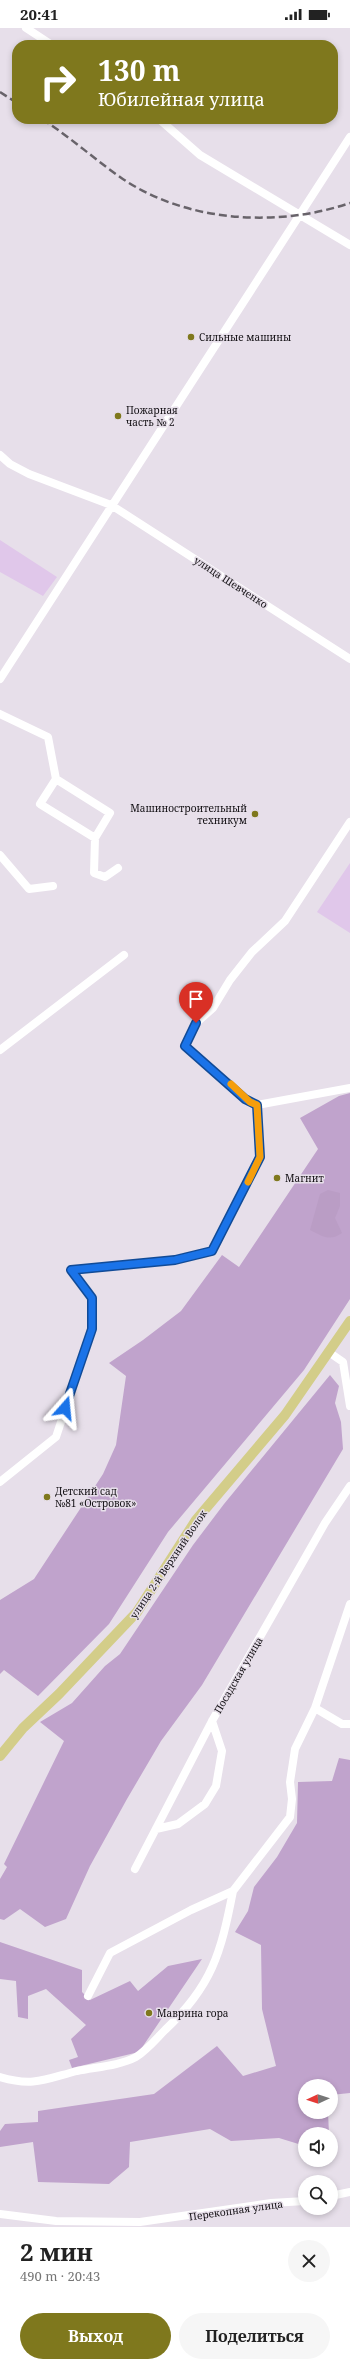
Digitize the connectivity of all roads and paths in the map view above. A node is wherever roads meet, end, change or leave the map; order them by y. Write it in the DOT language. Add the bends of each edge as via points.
graph roads {
  1 [pos="26,28"];
  2 [pos="44,40"];
  3 [pos="165,124"];
  4 [pos="350,137"];
  5 [pos="301,215"];
  6 [pos="350,244"];
  7 [pos="0,455"];
  8 [pos="111,505"];
  9 [pos="350,659"];
  10 [pos="0,679"];
  11 [pos="0,714"];
  12 [pos="56,779"];
  13 [pos="350,822"];
  14 [pos="95,838"];
  15 [pos="0,855"];
  16 [pos="118,868"];
  17 [pos="53,886"];
  18 [pos="124,955"];
  19 [pos="0,1050"];
  20 [pos="350,1088"];
  21 [pos="257,1105"];
  22 [pos="350,1320"];
  23 [pos="330,1353"];
  24 [pos="350,1406"];
  25 [pos="0,1482"];
  26 [pos="350,1486"];
  27 [pos="350,1604"];
  28 [pos="315,1708"];
  29 [pos="212,1721"];
  30 [pos="350,1724"];
  31 [pos="0,1756"];
  32 [pos="156,1829"];
  33 [pos="135,1869"];
  34 [pos="233,1891"];
  35 [pos="88,1996"];
  36 [pos="0,2077"];
  37 [pos="350,2192"];
  38 [pos="338,2195"];
  39 [pos="298,2201"];
  40 [pos="0,2214"];
  1 -- 2 [label="street"];
  3 -- 5 [label="street" via="200,155"];
  4 -- 5 [label="street"];
  5 -- 6 [label="street"];
  5 -- 8 [label="street"];
  7 -- 8 [label="street, улица Шевченко" via="10,464 29,474"];
  8 -- 9 [label="street, улица Шевченко"];
  8 -- 10 [label="street"];
  11 -- 12 [label="street" via="48,737"];
  12 -- 14 [label="street" via="110,812"];
  12 -- 14 [label="street" via="40,804"];
  13 -- 21 [label="street" via="285,921 252,952 230,980 213,1008 196,1023 185,1046 245,1099"];
  14 -- 16 [label="street" via="94,873 105,877"];
  15 -- 17 [label="street" via="30,889"];
  18 -- 19 [label="street"];
  20 -- 21 [label="street"];
  21 -- 25 [label="street" via="260,1157 212,1251 175,1260 71,1270 92,1298 92,1329 56,1437"];
  22 -- 23 [label="main road, улица 2-й Верхний Волок"];
  23 -- 24 [label="street" via="343,1362"];
  23 -- 31 [label="main road, улица 2-й Верхний Волок" via="285,1414 196,1520 137,1612 23,1728"];
  26 -- 29 [label="street, Посадская улица" via="325,1523"];
  27 -- 28 [label="street"];
  28 -- 30 [label="street" via="342,1724"];
  28 -- 34 [label="street" via="295,1749 290,1782 290,1817"];
  29 -- 32 [label="street, Посадская улица"];
  29 -- 32 [label="street" via="222,1751 216,1786 205,1804 178,1824"];
  32 -- 33 [label="street, Посадская улица"];
  34 -- 35 [label="street" via="110,1953"];
  34 -- 36 [label="street" via="218,1955 209,1977 180,2017 144,2051 126,2061 33,2083"];
  37 -- 38 [label="street"];
  39 -- 40 [label="street, Перекопная улица" via="140,2222 56,2221"];
}
